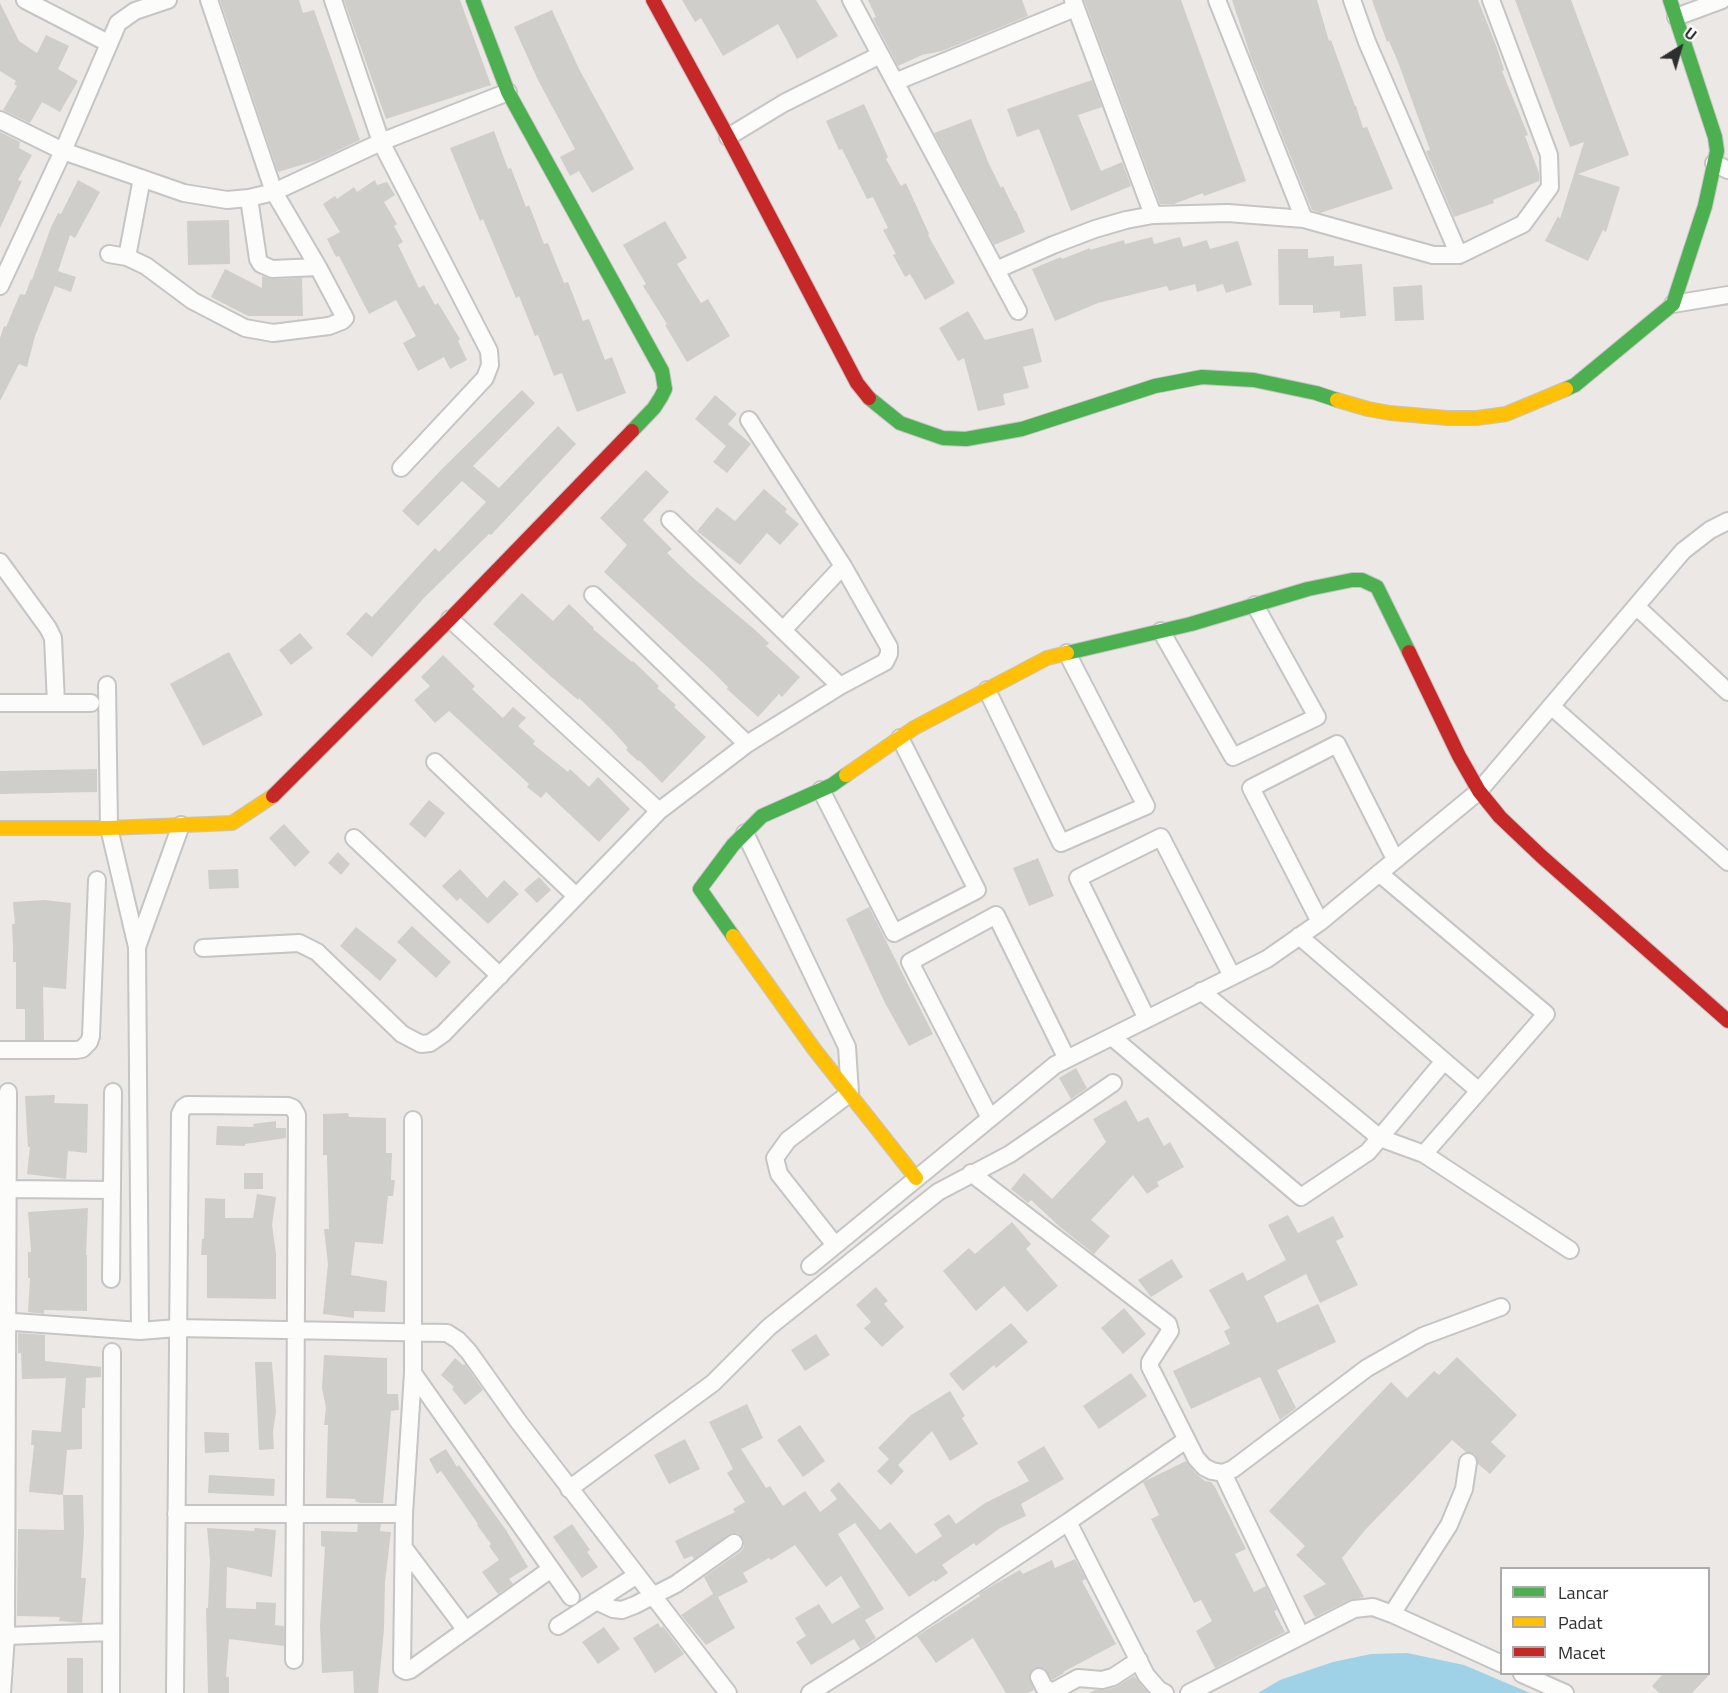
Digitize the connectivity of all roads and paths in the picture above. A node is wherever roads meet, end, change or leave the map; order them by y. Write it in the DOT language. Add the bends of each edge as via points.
graph roads {
  1 [pos="25,0"];
  2 [pos="168,0"];
  3 [pos="209,0"];
  4 [pos="333,0"];
  5 [pos="473,0"];
  6 [pos="653,0"];
  7 [pos="851,0"];
  8 [pos="1217,0"];
  9 [pos="1352,0"];
  10 [pos="1491,0"];
  11 [pos="1670,0"];
  12 [pos="1722,0"];
  13 [pos="1074,4"];
  14 [pos="133,5"];
  15 [pos="1676,17"];
  16 [pos="108,43"];
  17 [pos="880,54"];
  18 [pos="895,82"];
  19 [pos="508,92"];
  20 [pos="0,120"];
  21 [pos="729,137"];
  22 [pos="381,142"];
  23 [pos="63,151"];
  24 [pos="1721,167"];
  25 [pos="142,178"];
  26 [pos="274,192"];
  27 [pos="249,198"];
  28 [pos="1153,215"];
  29 [pos="1304,219"];
  30 [pos="109,254"];
  31 [pos="1460,255"];
  32 [pos="127,257"];
  33 [pos="318,267"];
  34 [pos="996,270"];
  35 [pos="0,286"];
  36 [pos="1728,296"];
  37 [pos="1673,304"];
  38 [pos="1018,311"];
  39 [pos="749,420"];
  40 [pos="401,468"];
  41 [pos="670,520"];
  42 [pos="1727,523"];
  43 [pos="0,562"];
  44 [pos="843,566"];
  45 [pos="593,595"];
  46 [pos="1255,605"];
  47 [pos="1637,607"];
  48 [pos="450,619"];
  49 [pos="783,630"];
  50 [pos="1161,631"];
  51 [pos="1067,653"];
  52 [pos="107,685"];
  53 [pos="840,686"];
  54 [pos="987,690"];
  55 [pos="1728,692"];
  56 [pos="0,703"];
  57 [pos="56,703"];
  58 [pos="92,703"];
  59 [pos="1551,706"];
  60 [pos="900,738"];
  61 [pos="747,744"];
  62 [pos="435,762"];
  63 [pos="821,790"];
  64 [pos="1479,791"];
  65 [pos="659,811"];
  66 [pos="181,825"];
  67 [pos="0,828"];
  68 [pos="109,828"];
  69 [pos="745,833"];
  70 [pos="354,838"];
  71 [pos="1395,859"];
  72 [pos="1728,862"];
  73 [pos="1379,873"];
  74 [pos="97,880"];
  75 [pos="576,896"];
  76 [pos="1320,922"];
  77 [pos="1299,936"];
  78 [pos="137,947"];
  79 [pos="203,948"];
  80 [pos="500,976"];
  81 [pos="1232,976"];
  82 [pos="1201,991"];
  83 [pos="1147,1019"];
  84 [pos="1728,1021"];
  85 [pos="1112,1037"];
  86 [pos="0,1050"];
  87 [pos="1067,1059"];
  88 [pos="1444,1061"];
  89 [pos="1113,1083"];
  90 [pos="1479,1091"];
  91 [pos="8,1092"];
  92 [pos="113,1092"];
  93 [pos="850,1093"];
  94 [pos="990,1118"];
  95 [pos="413,1120"];
  96 [pos="1380,1138"];
  97 [pos="1424,1154"];
  98 [pos="971,1173"];
  99 [pos="916,1178"];
  100 [pos="8,1189"];
  101 [pos="112,1190"];
  102 [pos="835,1245"];
  103 [pos="1570,1250"];
  104 [pos="810,1266"];
  105 [pos="111,1279"];
  106 [pos="1502,1307"];
  107 [pos="3,1321"];
  108 [pos="177,1328"];
  109 [pos="295,1330"];
  110 [pos="140,1331"];
  111 [pos="412,1331"];
  112 [pos="112,1352"];
  113 [pos="412,1373"];
  114 [pos="1186,1440"];
  115 [pos="1468,1462"];
  116 [pos="1223,1473"];
  117 [pos="569,1489"];
  118 [pos="295,1513"];
  119 [pos="176,1514"];
  120 [pos="404,1514"];
  121 [pos="1068,1522"];
  122 [pos="734,1543"];
  123 [pos="404,1548"];
  124 [pos="551,1569"];
  125 [pos="636,1575"];
  126 [pos="653,1596"];
  127 [pos="571,1597"];
  128 [pos="596,1601"];
  129 [pos="1392,1614"];
  130 [pos="558,1626"];
  131 [pos="465,1629"];
  132 [pos="111,1632"];
  133 [pos="6,1636"];
  134 [pos="1301,1636"];
  135 [pos="294,1660"];
  136 [pos="1139,1660"];
  137 [pos="1500,1663"];
  138 [pos="1524,1675"];
  139 [pos="1039,1677"];
  140 [pos="2,1693"];
  141 [pos="111,1693"];
  142 [pos="175,1693"];
  143 [pos="728,1693"];
  144 [pos="810,1693"];
  145 [pos="1165,1693"];
  146 [pos="1189,1693"];
  147 [pos="1565,1693"];
  1 -- 16 [label="street"];
  2 -- 14 [label="street"];
  3 -- 26 [label="street"];
  4 -- 22 [label="street"];
  5 -- 19 [label="street"];
  6 -- 21 [label="street"];
  7 -- 17 [label="street"];
  8 -- 29 [label="street"];
  9 -- 31 [label="street"];
  10 -- 31 [label="street" via="1549,155 1550,187 1523,224"];
  11 -- 15 [label="street"];
  12 -- 15 [label="street"];
  13 -- 18 [label="street"];
  13 -- 28 [label="street"];
  14 -- 16 [label="street"];
  15 -- 24 [label="street"];
  16 -- 23 [label="street"];
  17 -- 18 [label="street"];
  17 -- 21 [label="street" via="784,103"];
  18 -- 34 [label="street"];
  19 -- 22 [label="street"];
  19 -- 48 [label="street" via="662,371 665,389 654,408"];
  20 -- 23 [label="street"];
  21 -- 37 [label="street" via="857,383 900,423 943,438 966,439 1022,429 1155,386 1202,377 1254,380 1390,413 1447,418 1506,414 1575,385"];
  22 -- 26 [label="street"];
  22 -- 40 [label="street" via="489,351 490,365 485,378"];
  23 -- 25 [label="street"];
  23 -- 35 [label="street"];
  24 -- 37 [label="street"];
  25 -- 27 [label="street" via="198,197"];
  25 -- 32 [label="street"];
  26 -- 27 [label="street"];
  26 -- 33 [label="street"];
  27 -- 33 [label="street" via="261,264 272,269"];
  28 -- 29 [label="street" via="1228,213"];
  28 -- 34 [label="street" via="1095,229"];
  29 -- 31 [label="street" via="1433,255"];
  30 -- 32 [label="street"];
  32 -- 33 [label="street" via="216,314 244,328 273,333 329,326 344,320"];
  34 -- 38 [label="street"];
  36 -- 37 [label="street"];
  39 -- 44 [label="street"];
  41 -- 49 [label="street"];
  42 -- 47 [label="street" via="1710,530 1683,551"];
  43 -- 57 [label="street" via="53,638"];
  44 -- 49 [label="street"];
  44 -- 53 [label="street" via="890,654 885,662"];
  45 -- 61 [label="street"];
  46 -- 50 [label="street"];
  46 -- 50 [label="street" via="1317,717 1233,757"];
  46 -- 64 [label="street" via="1352,580 1377,587"];
  47 -- 55 [label="street"];
  47 -- 59 [label="street"];
  48 -- 65 [label="street"];
  48 -- 66 [label="street" via="276,794 232,823"];
  49 -- 53 [label="street"];
  50 -- 51 [label="street"];
  51 -- 54 [label="street" via="1047,658"];
  51 -- 54 [label="street" via="1146,806 1061,843"];
  52 -- 68 [label="street"];
  53 -- 61 [label="street"];
  54 -- 60 [label="street"];
  56 -- 57 [label="street"];
  57 -- 58 [label="street"];
  59 -- 64 [label="street"];
  59 -- 72 [label="street"];
  60 -- 63 [label="street"];
  60 -- 63 [label="street" via="977,890 894,933"];
  61 -- 65 [label="street"];
  62 -- 75 [label="street"];
  63 -- 69 [label="street" via="762,816"];
  64 -- 71 [label="street"];
  64 -- 84 [label="street" via="1541,856"];
  65 -- 75 [label="street"];
  66 -- 68 [label="street"];
  66 -- 78 [label="street"];
  67 -- 68 [label="street"];
  68 -- 78 [label="street"];
  69 -- 93 [label="street" via="847,1047"];
  69 -- 93 [label="street" via="700,889"];
  70 -- 80 [label="street"];
  71 -- 73 [label="street"];
  71 -- 76 [label="street" via="1336,744 1251,788"];
  73 -- 76 [label="street"];
  73 -- 90 [label="street" via="1546,1014"];
  74 -- 86 [label="street" via="89,1042 76,1050"];
  75 -- 80 [label="street"];
  76 -- 77 [label="street"];
  77 -- 81 [label="street" via="1267,959"];
  77 -- 88 [label="street"];
  78 -- 110 [label="street"];
  79 -- 80 [label="street" via="299,943 317,952 402,1034 421,1044 443,1034"];
  81 -- 82 [label="street"];
  81 -- 83 [label="street" via="1161,837 1078,878"];
  82 -- 83 [label="street"];
  82 -- 96 [label="street"];
  83 -- 85 [label="street"];
  85 -- 87 [label="street"];
  85 -- 96 [label="street" via="1301,1197 1368,1152"];
  87 -- 94 [label="street"];
  87 -- 94 [label="street" via="996,915 910,962"];
  88 -- 90 [label="street"];
  88 -- 96 [label="street"];
  89 -- 98 [label="street" via="1010,1154"];
  90 -- 97 [label="street"];
  91 -- 100 [label="street"];
  92 -- 101 [label="street"];
  93 -- 99 [label="street"];
  93 -- 102 [label="street" via="788,1140 775,1158 779,1174"];
  94 -- 99 [label="street"];
  95 -- 111 [label="street"];
  96 -- 97 [label="street"];
  97 -- 103 [label="street"];
  98 -- 114 [label="street" via="1168,1324 1170,1331 1150,1367"];
  98 -- 117 [label="street" via="921,1205 769,1327 713,1383"];
  99 -- 102 [label="street"];
  100 -- 101 [label="street"];
  100 -- 107 [label="street"];
  101 -- 105 [label="street"];
  102 -- 104 [label="street"];
  106 -- 116 [label="street" via="1423,1336 1367,1368"];
  107 -- 110 [label="street"];
  107 -- 133 [label="street"];
  108 -- 109 [label="street"];
  108 -- 109 [label="street" via="183,1108 288,1106 297,1115"];
  108 -- 110 [label="street"];
  108 -- 119 [label="street"];
  109 -- 111 [label="street"];
  109 -- 118 [label="street"];
  111 -- 113 [label="street"];
  111 -- 117 [label="street" via="447,1333 458,1340"];
  112 -- 132 [label="street"];
  113 -- 120 [label="street"];
  113 -- 124 [label="street"];
  114 -- 116 [label="street" via="1204,1467"];
  114 -- 121 [label="street"];
  115 -- 129 [label="street" via="1464,1489 1449,1525"];
  116 -- 134 [label="street"];
  117 -- 125 [label="street"];
  118 -- 119 [label="street"];
  118 -- 120 [label="street"];
  118 -- 135 [label="street"];
  119 -- 142 [label="street"];
  120 -- 123 [label="street"];
  121 -- 136 [label="street"];
  121 -- 144 [label="street"];
  122 -- 126 [label="street"];
  123 -- 131 [label="street"];
  123 -- 131 [label="street" via="402,1669 410,1670"];
  124 -- 127 [label="street"];
  124 -- 131 [label="street"];
  125 -- 126 [label="street"];
  125 -- 128 [label="street"];
  126 -- 128 [label="street" via="622,1610"];
  126 -- 143 [label="street"];
  128 -- 130 [label="street"];
  129 -- 134 [label="street" via="1372,1607 1354,1609"];
  129 -- 137 [label="street"];
  132 -- 133 [label="street"];
  132 -- 141 [label="street"];
  133 -- 140 [label="street"];
  134 -- 146 [label="street"];
  136 -- 139 [label="street" via="1113,1677 1078,1678 1052,1692"];
  136 -- 145 [label="street" via="1152,1683"];
  138 -- 147 [label="street"];
}
